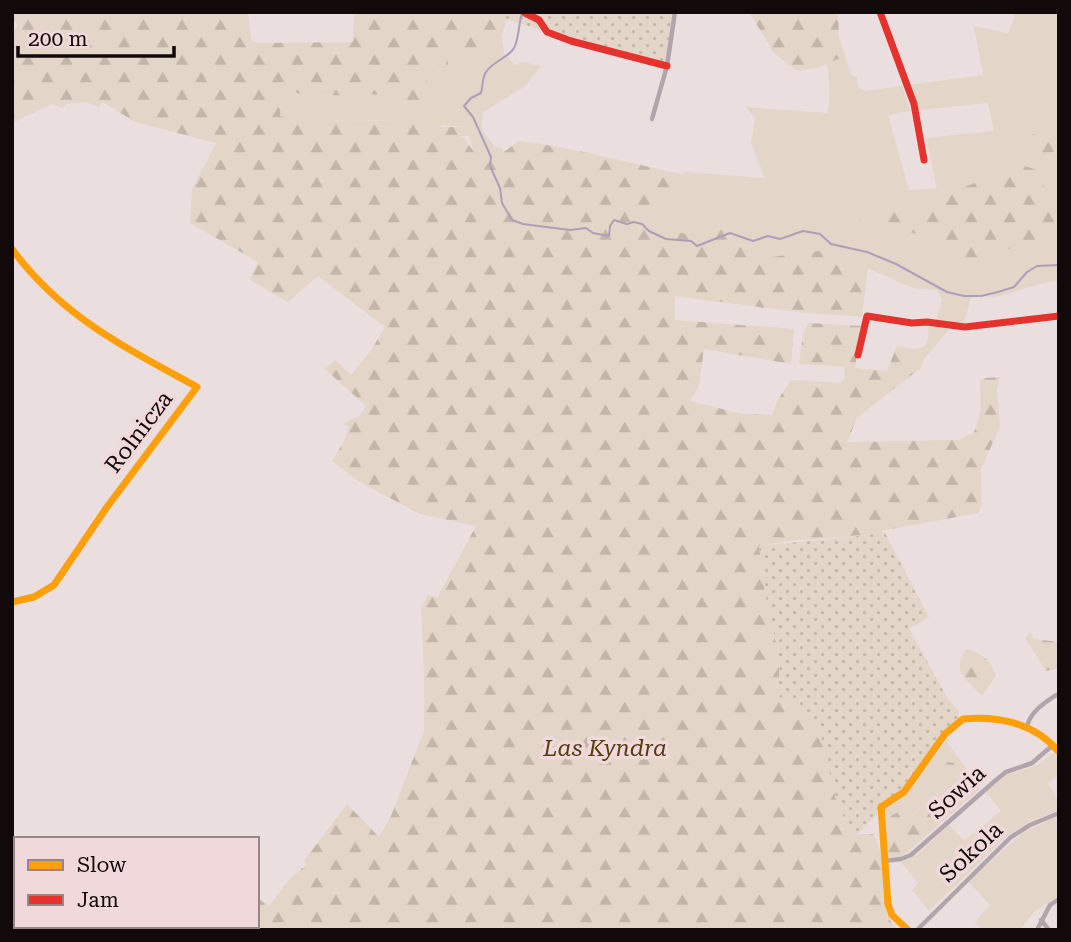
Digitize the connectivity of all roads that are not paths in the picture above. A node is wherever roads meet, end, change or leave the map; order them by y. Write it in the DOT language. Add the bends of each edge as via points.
graph roads {
  1 [pos="675,12"];
  2 [pos="880,12"];
  3 [pos="524,13"];
  4 [pos="667,66"];
  5 [pos="652,119"];
  6 [pos="925,160"];
  7 [pos="12,249"];
  8 [pos="1059,316"];
  9 [pos="858,355"];
  10 [pos="12,602"];
  11 [pos="1056,695"];
  12 [pos="1027,727"];
  13 [pos="1056,748"];
  14 [pos="1059,813"];
  15 [pos="884,861"];
  16 [pos="1059,899"];
  17 [pos="1041,920"];
  18 [pos="908,930"];
  19 [pos="917,930"];
  20 [pos="1037,930"];
  21 [pos="1049,930"];
  1 -- 4 [label="street"];
  2 -- 6 [label="street" via="909,89"];
  3 -- 4 [label="street" via="539,20 547,32 571,41"];
  4 -- 5 [label="street"];
  7 -- 10 [label="street, Rolnicza" via="60,305 197,387 54,585 44,593"];
  8 -- 9 [label="street" via="965,327 867,316"];
  11 -- 12 [label="street" via="1040,706"];
  12 -- 13 [label="street"];
  12 -- 15 [label="street" via="963,719 940,740 902,794 881,807"];
  13 -- 15 [label="street, Sowia" via="996,779 911,855"];
  14 -- 19 [label="street, Sokola" via="1011,837"];
  15 -- 18 [label="street" via="888,904 892,915"];
  16 -- 17 [label="street"];
  17 -- 20 [label="street"];
  17 -- 21 [label="street"];
}
